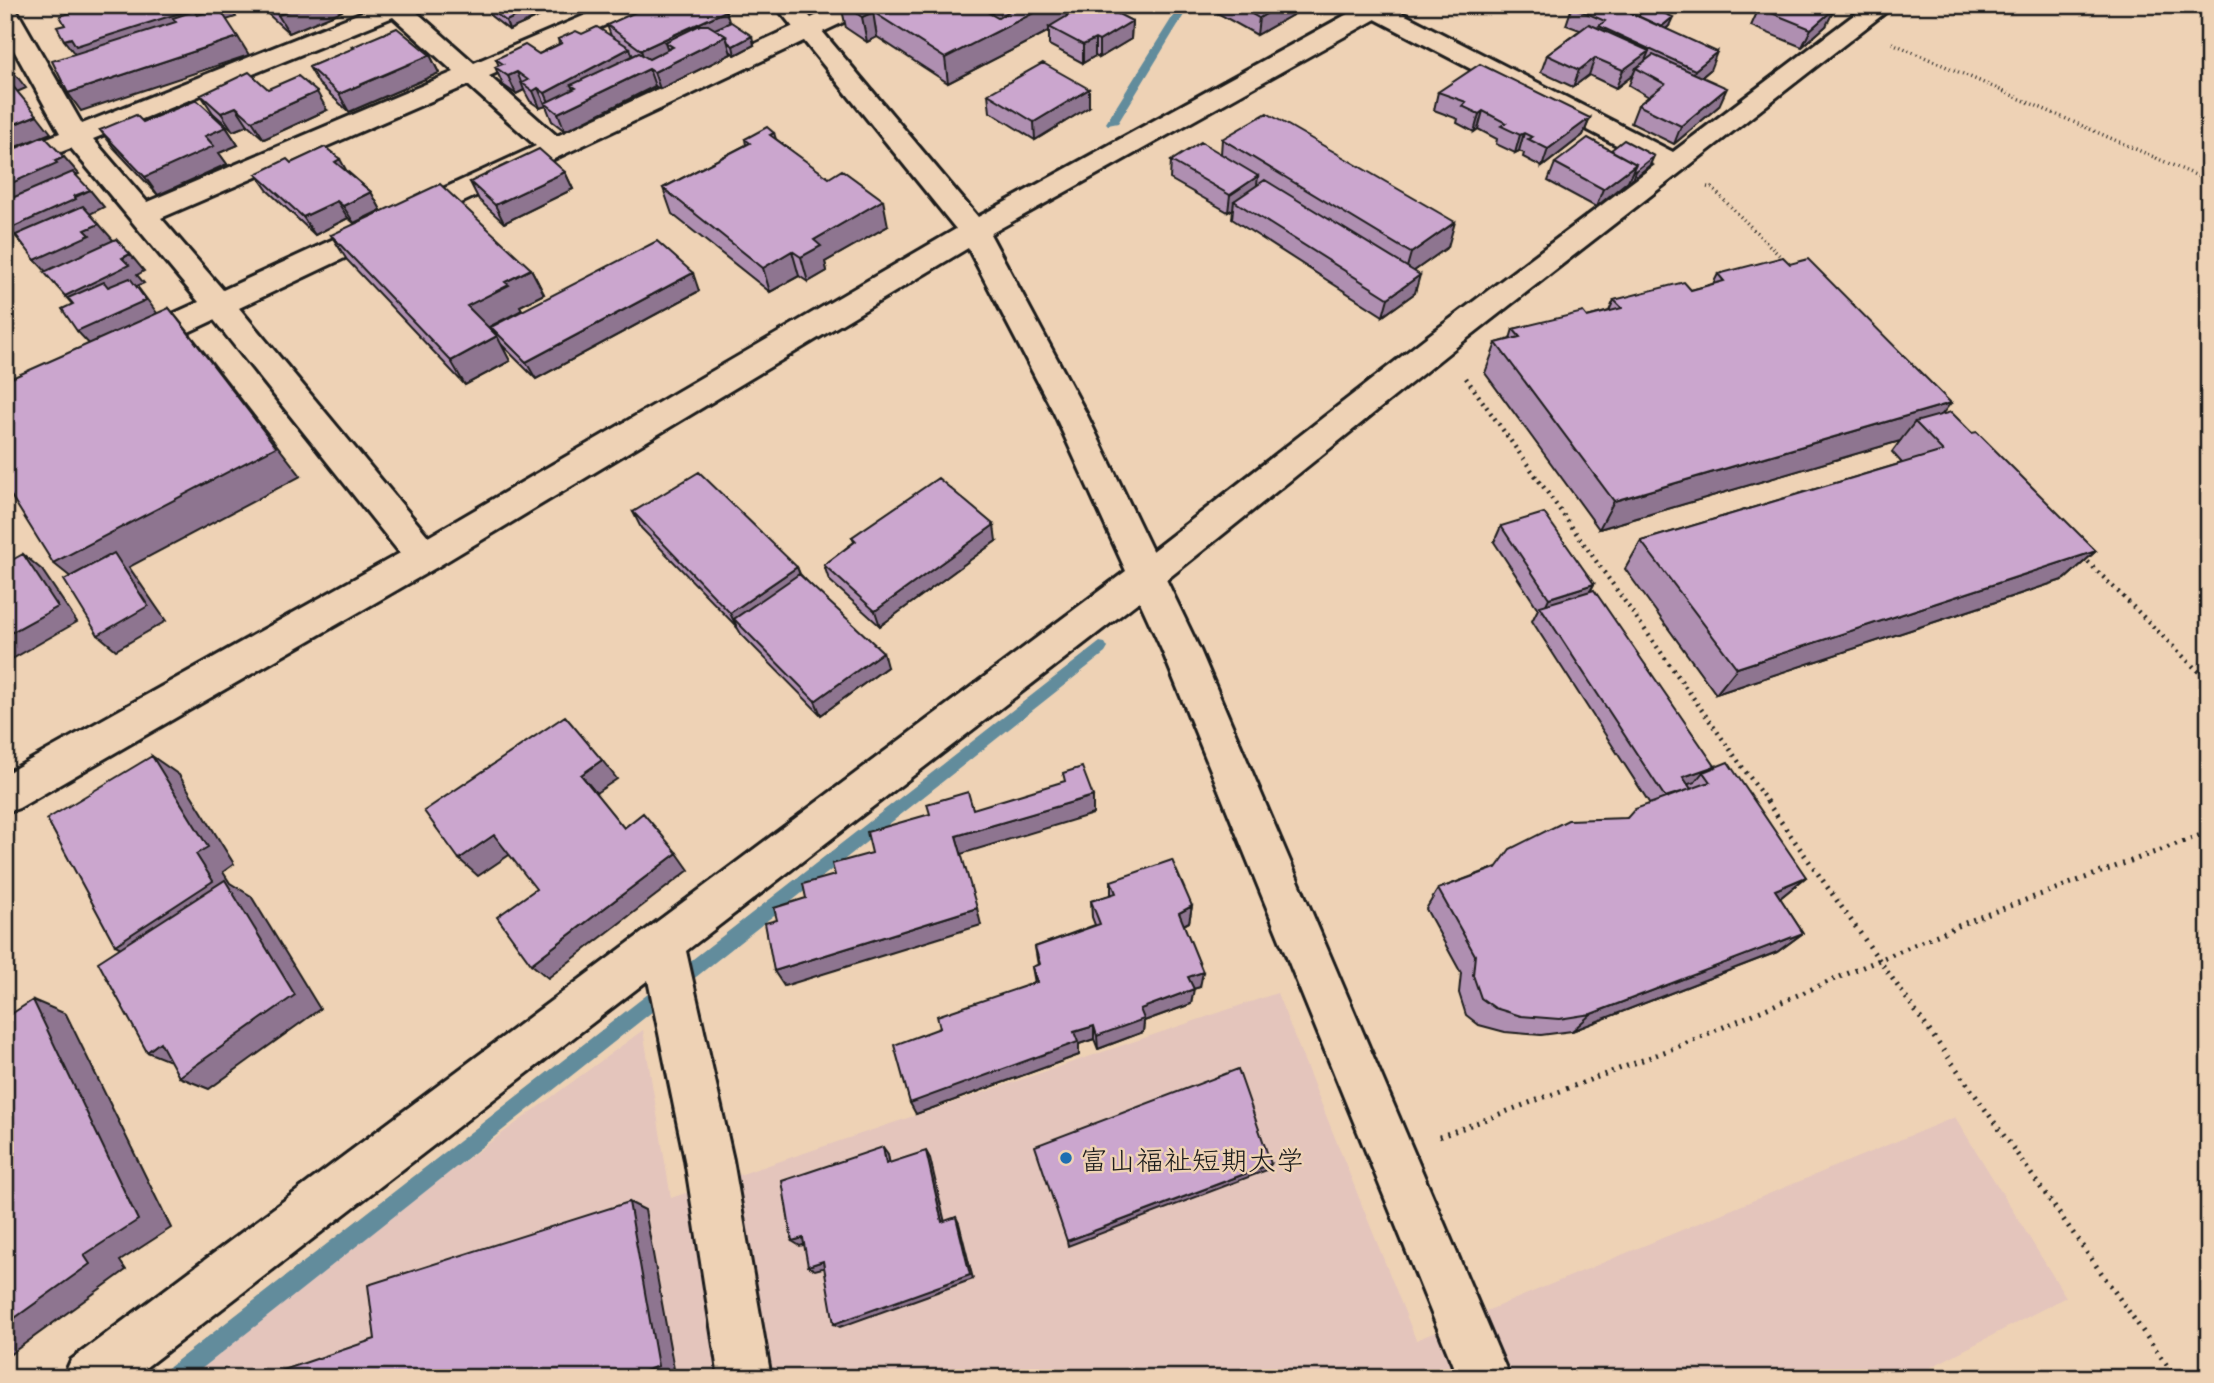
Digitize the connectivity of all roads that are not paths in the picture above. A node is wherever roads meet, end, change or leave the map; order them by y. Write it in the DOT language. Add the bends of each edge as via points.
graph roads {
  1 [pos="631,5"];
  2 [pos="787,5"];
  3 [pos="860,5"];
  4 [pos="1883,5"];
  5 [pos="397,6"];
  6 [pos="1375,7"];
  7 [pos="5,10"];
  8 [pos="809,29"];
  9 [pos="471,75"];
  10 [pos="76,137"];
  11 [pos="555,148"];
  12 [pos="5,165"];
  13 [pos="1666,170"];
  14 [pos="143,215"];
  15 [pos="974,231"];
  16 [pos="219,305"];
  17 [pos="106,358"];
  18 [pos="424,557"];
  19 [pos="1147,575"];
  20 [pos="5,795"];
  21 [pos="662,943"];
  22 [pos="89,1378"];
  23 [pos="744,1378"];
  24 [pos="1484,1378"];
  1 -- 9 [label="street"];
  2 -- 8 [label="street"];
  3 -- 8 [label="street"];
  4 -- 13 [label="street"];
  5 -- 9 [label="street"];
  5 -- 10 [label="street"];
  6 -- 13 [label="street"];
  6 -- 15 [label="street"];
  7 -- 10 [label="street"];
  8 -- 11 [label="street"];
  8 -- 15 [label="street"];
  9 -- 11 [label="street"];
  9 -- 14 [label="street"];
  10 -- 12 [label="street"];
  10 -- 14 [label="street"];
  11 -- 16 [label="street"];
  13 -- 19 [label="street"];
  14 -- 16 [label="street"];
  15 -- 18 [label="street"];
  15 -- 19 [label="street" via="1070,413"];
  16 -- 17 [label="street"];
  16 -- 18 [label="street"];
  18 -- 20 [label="street"];
  19 -- 21 [label="street"];
  19 -- 24 [label="street"];
  21 -- 22 [label="street"];
  21 -- 23 [label="street" via="709,1160"];
}
